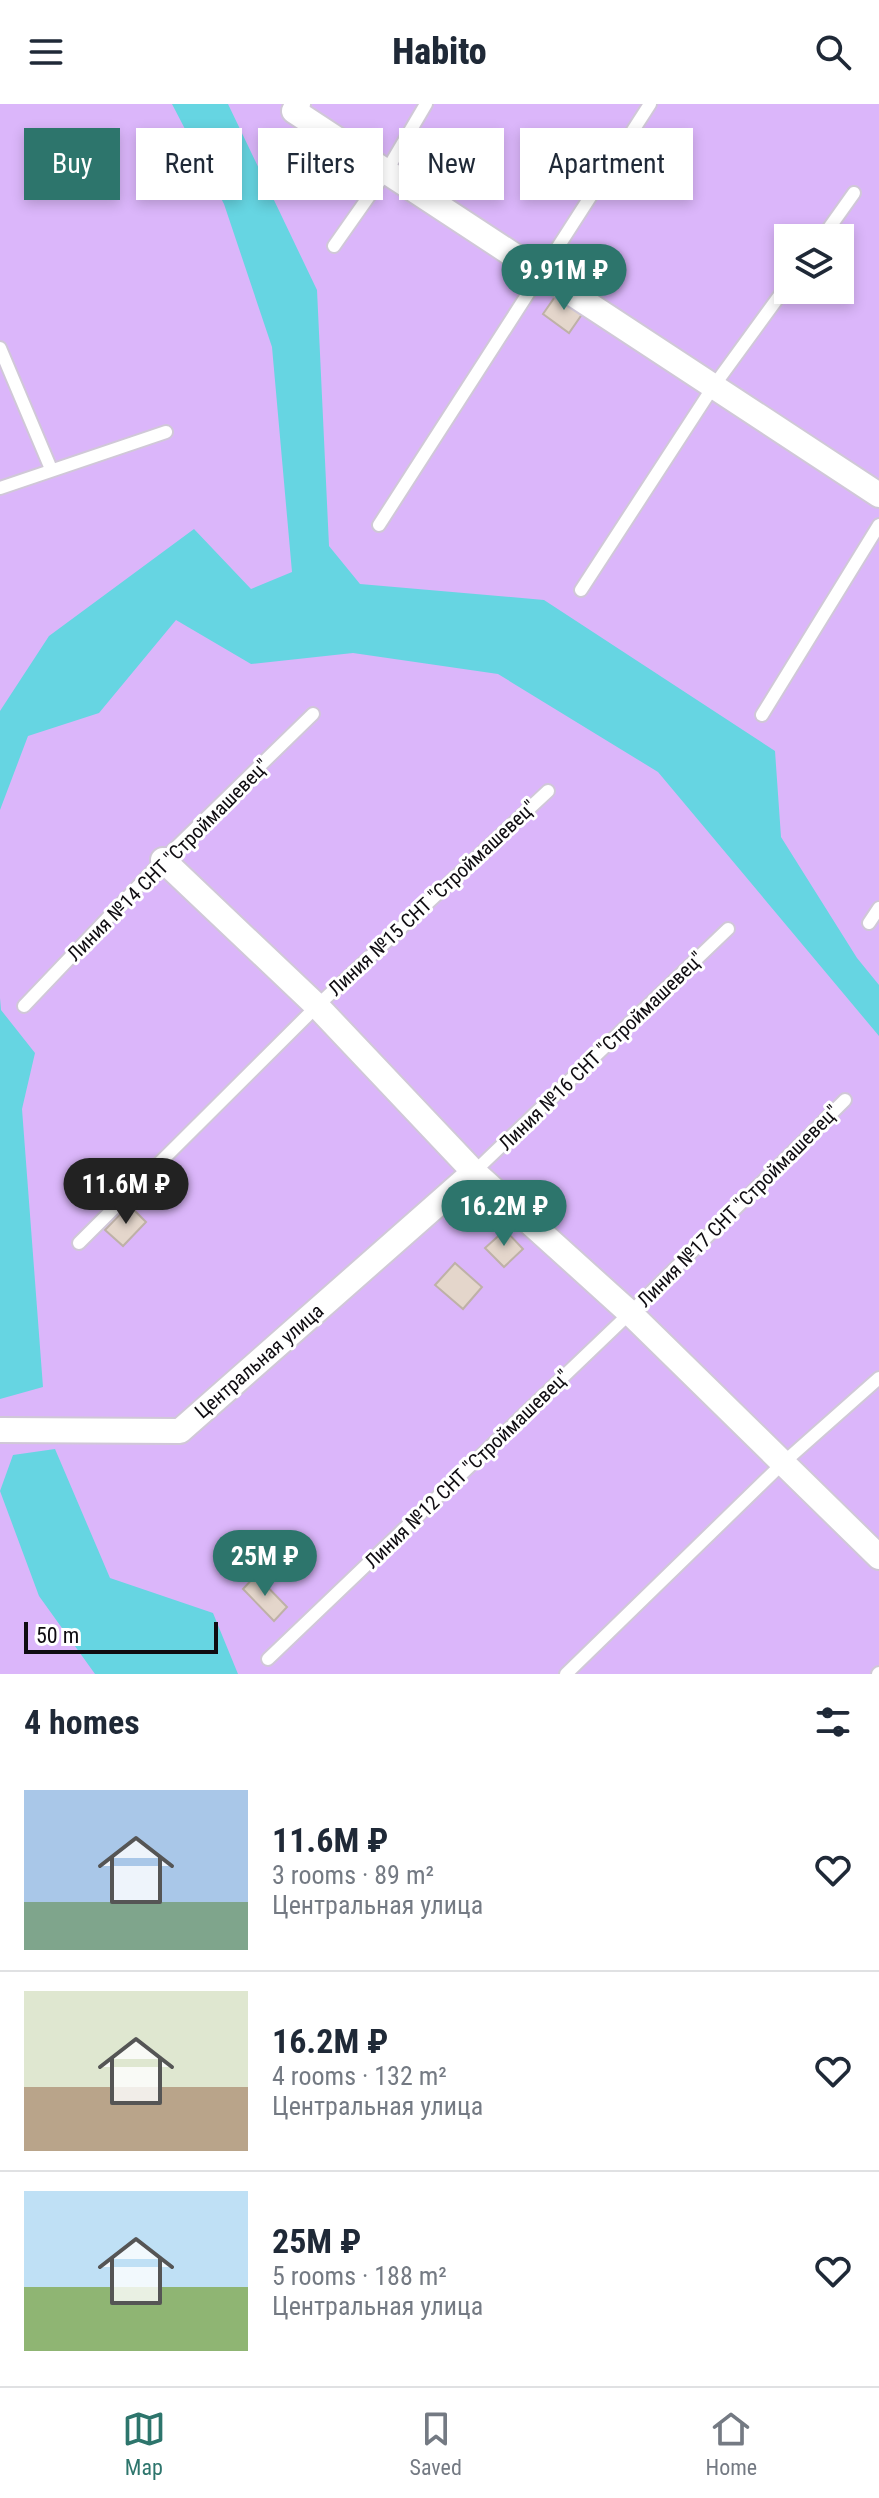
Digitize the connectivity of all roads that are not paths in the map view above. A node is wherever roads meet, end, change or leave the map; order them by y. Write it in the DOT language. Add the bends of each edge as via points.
graph roads {
  1 [pos="298,104"];
  2 [pos="426,104"];
  3 [pos="650,104"];
  4 [pos="386,172"];
  5 [pos="854,193"];
  6 [pos="832,224"];
  7 [pos="334,246"];
  8 [pos="539,272"];
  9 [pos="774,303"];
  10 [pos="0,348"];
  11 [pos="713,387"];
  12 [pos="166,432"];
  13 [pos="51,469"];
  14 [pos="0,488"];
  15 [pos="879,495"];
  16 [pos="379,525"];
  17 [pos="879,525"];
  18 [pos="581,590"];
  19 [pos="313,714"];
  20 [pos="762,715"];
  21 [pos="548,791"];
  22 [pos="163,860"];
  23 [pos="879,908"];
  24 [pos="869,923"];
  25 [pos="728,929"];
  26 [pos="24,1006"];
  27 [pos="317,1006"];
  28 [pos="845,1100"];
  29 [pos="474,1172"];
  30 [pos="79,1243"];
  31 [pos="630,1313"];
  32 [pos="879,1378"];
  33 [pos="0,1430"];
  34 [pos="783,1463"];
  35 [pos="879,1557"];
  36 [pos="268,1659"];
  37 [pos="566,1674"];
  1 -- 4 [label="street" via="294,111"];
  2 -- 4 [label="lane"];
  3 -- 8 [label="lane"];
  4 -- 7 [label="lane"];
  4 -- 8 [label="street"];
  5 -- 6 [label="lane"];
  8 -- 11 [label="street"];
  8 -- 16 [label="lane"];
  9 -- 11 [label="lane"];
  10 -- 13 [label="lane"];
  11 -- 15 [label="street"];
  11 -- 18 [label="lane"];
  12 -- 13 [label="lane"];
  13 -- 14 [label="lane"];
  17 -- 20 [label="lane"];
  19 -- 22 [label="lane, Линия №14 СНТ \"Строймашевец\""];
  21 -- 27 [label="lane, Линия №15 СНТ \"Строймашевец\""];
  22 -- 26 [label="lane, Линия №14 СНТ \"Строймашевец\""];
  22 -- 27 [label="street"];
  23 -- 24 [label="lane"];
  25 -- 29 [label="lane, Линия №16 СНТ \"Строймашевец\""];
  27 -- 29 [label="street"];
  27 -- 30 [label="lane, Линия №15 СНТ \"Строймашевец\""];
  28 -- 31 [label="lane, Линия №17 СНТ \"Строймашевец\""];
  29 -- 31 [label="street"];
  29 -- 33 [label="street, Центральная улица" via="180,1431"];
  31 -- 34 [label="street"];
  31 -- 36 [label="lane, Линия №12 СНТ \"Строймашевец\""];
  32 -- 34 [label="lane"];
  34 -- 35 [label="street"];
  34 -- 37 [label="lane"];
}
